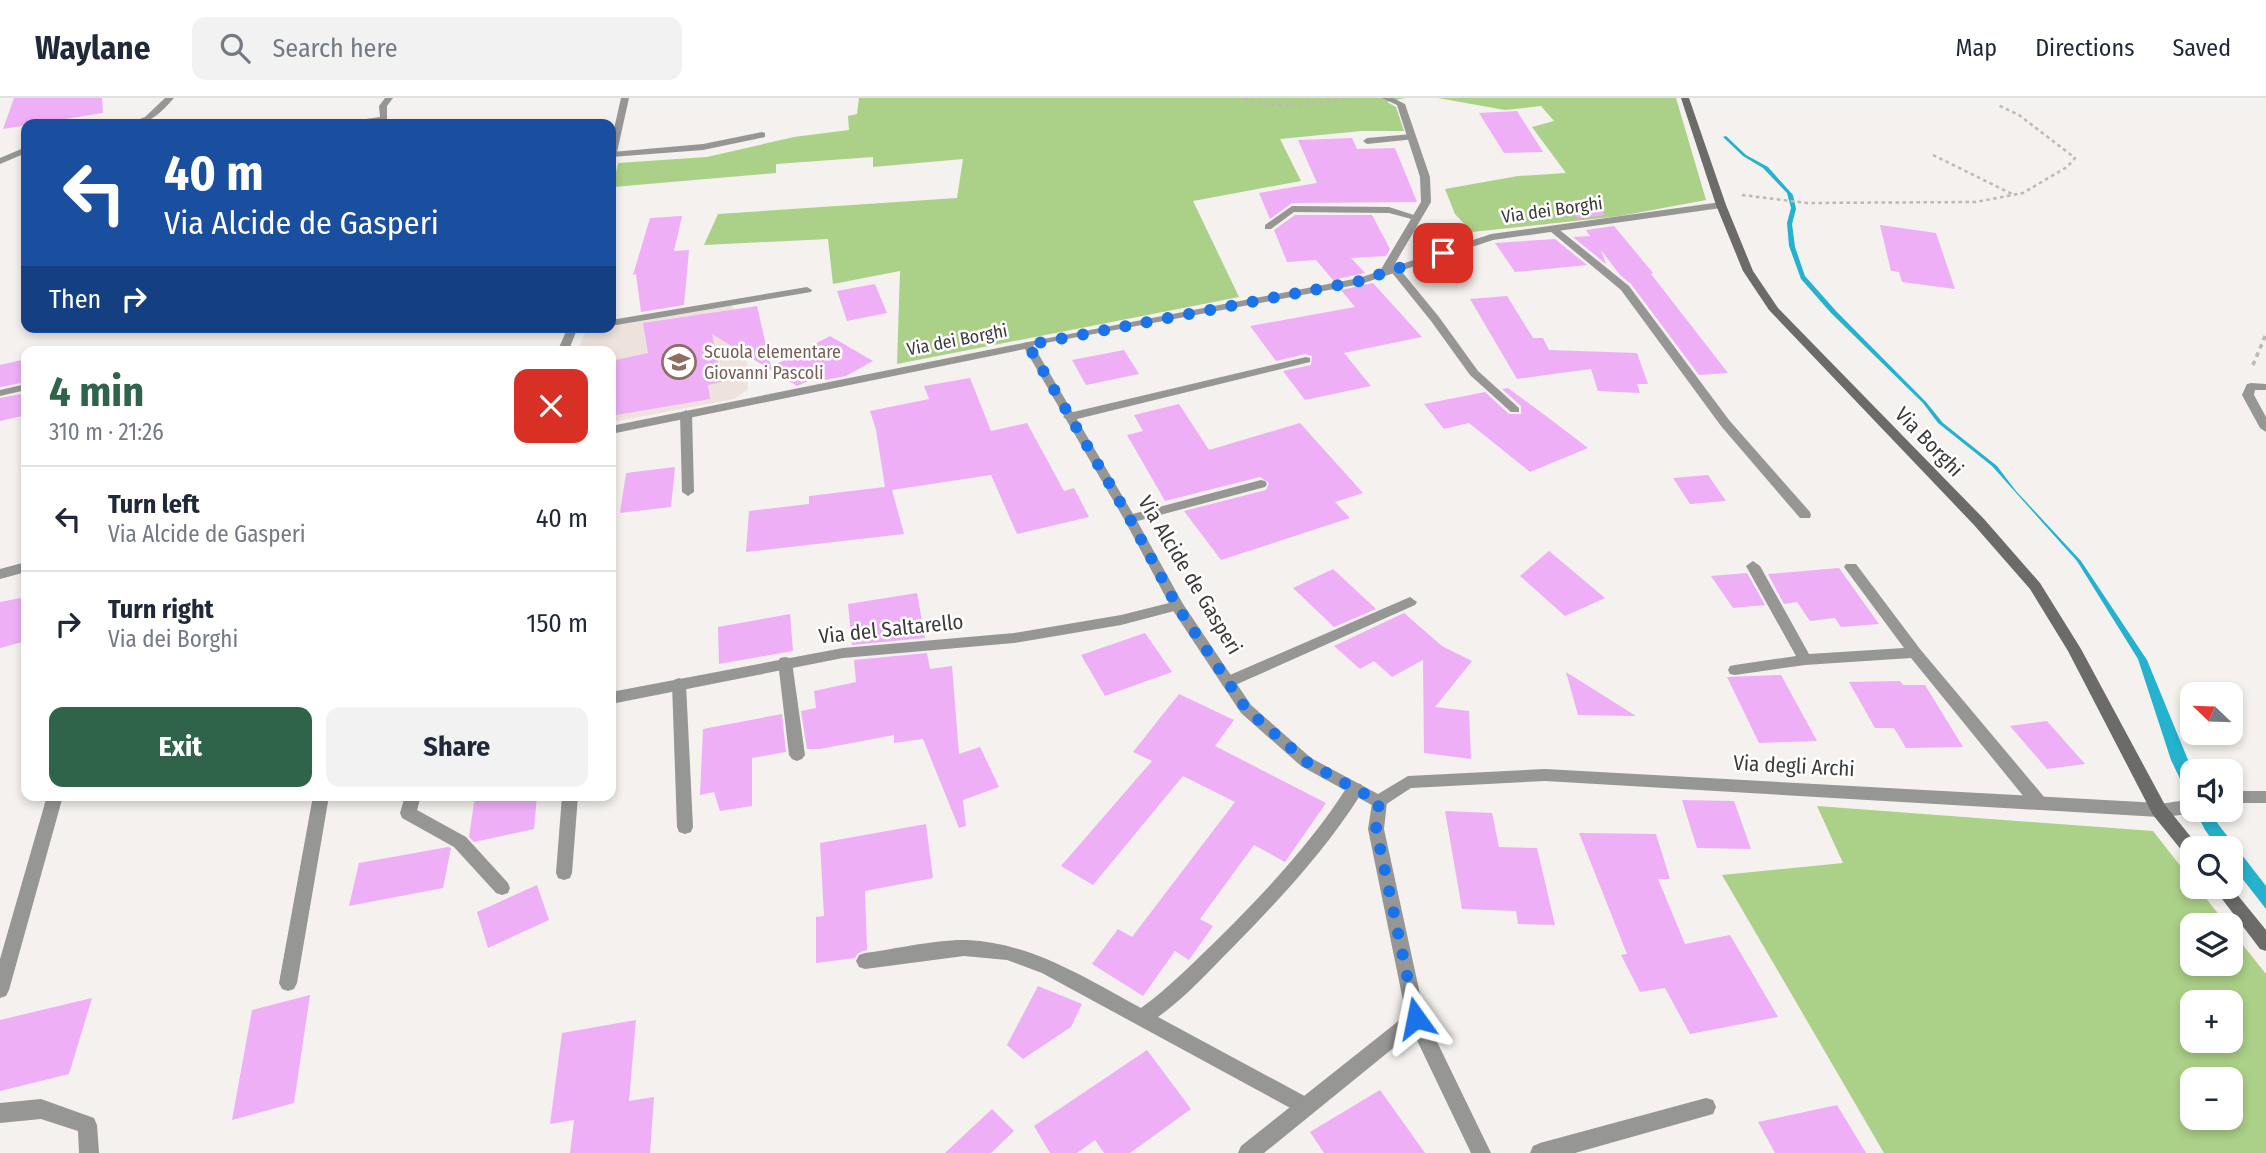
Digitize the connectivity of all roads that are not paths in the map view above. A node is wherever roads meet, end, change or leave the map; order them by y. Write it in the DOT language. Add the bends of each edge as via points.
graph roads {
  1 [pos="170,98"];
  2 [pos="389,98"];
  3 [pos="625,98"];
  4 [pos="1387,98"];
  5 [pos="1685,98"];
  6 [pos="148,119"];
  7 [pos="379,119"];
  8 [pos="762,135"];
  9 [pos="616,137"];
  10 [pos="1412,137"];
  11 [pos="1367,141"];
  12 [pos="21,152"];
  13 [pos="616,157"];
  14 [pos="0,161"];
  15 [pos="1721,205"];
  16 [pos="1415,217"];
  17 [pos="1268,227"];
  18 [pos="1553,229"];
  19 [pos="1390,271"];
  20 [pos="807,290"];
  21 [pos="616,322"];
  22 [pos="1028,345"];
  23 [pos="1306,360"];
  24 [pos="2261,387"];
  25 [pos="21,388"];
  26 [pos="0,393"];
  27 [pos="1515,410"];
  28 [pos="686,414"];
  29 [pos="1069,417"];
  30 [pos="2266,428"];
  31 [pos="616,429"];
  32 [pos="1261,484"];
  33 [pos="688,492"];
  34 [pos="1805,514"];
  35 [pos="1130,519"];
  36 [pos="1753,566"];
  37 [pos="1851,567"];
  38 [pos="21,568"];
  39 [pos="0,574"];
  40 [pos="1410,602"];
  41 [pos="1177,606"];
  42 [pos="1915,653"];
  43 [pos="1805,660"];
  44 [pos="785,662"];
  45 [pos="1735,670"];
  46 [pos="1228,682"];
  47 [pos="679,684"];
  48 [pos="616,697"];
  49 [pos="797,755"];
  50 [pos="1355,789"];
  51 [pos="2243,797"];
  52 [pos="2266,797"];
  53 [pos="54,801"];
  54 [pos="320,801"];
  55 [pos="412,801"];
  56 [pos="570,801"];
  57 [pos="1379,802"];
  58 [pos="2039,803"];
  59 [pos="2180,808"];
  60 [pos="2159,810"];
  61 [pos="685,827"];
  62 [pos="2180,836"];
  63 [pos="564,873"];
  64 [pos="502,888"];
  65 [pos="2231,899"];
  66 [pos="2266,943"];
  67 [pos="864,961"];
  68 [pos="288,983"];
  69 [pos="0,990"];
  70 [pos="1143,1017"];
  71 [pos="1416,1018"];
  72 [pos="1305,1107"];
  73 [pos="1706,1107"];
  74 [pos="0,1113"];
  75 [pos="89,1153"];
  76 [pos="1248,1153"];
  77 [pos="1481,1153"];
  78 [pos="1540,1153"];
  1 -- 6 [label="street"];
  2 -- 7 [label="street" via="383,106 384,118"];
  3 -- 9 [label="street"];
  4 -- 10 [label="street" via="1401,104"];
  5 -- 15 [label="main road, Via Borghi"];
  8 -- 13 [label="street"];
  10 -- 11 [label="street"];
  10 -- 16 [label="street" via="1425,177 1426,202"];
  12 -- 14 [label="street"];
  15 -- 18 [label="street, Via dei Borghi"];
  15 -- 60 [label="main road, Via Borghi" via="1748,271 1774,310 2035,586 2074,649"];
  16 -- 17 [label="street" via="1389,210 1292,209"];
  16 -- 19 [label="street"];
  18 -- 19 [label="street, Via dei Borghi" via="1491,237"];
  18 -- 34 [label="street" via="1625,288 1725,423"];
  19 -- 22 [label="street, Via dei Borghi" via="1360,281"];
  19 -- 27 [label="street" via="1435,319 1474,373"];
  20 -- 21 [label="street"];
  22 -- 28 [label="street, Via dei Borghi"];
  22 -- 29 [label="street, Via Alcide de Gasperi"];
  23 -- 29 [label="street"];
  24 -- 30 [label="street" via="2251,386 2248,395"];
  25 -- 26 [label="street"];
  28 -- 31 [label="street, Via dei Borghi"];
  28 -- 33 [label="street"];
  29 -- 35 [label="street, Via Alcide de Gasperi"];
  32 -- 35 [label="street"];
  35 -- 41 [label="street, Via Alcide de Gasperi"];
  36 -- 43 [label="street"];
  37 -- 42 [label="street"];
  38 -- 39 [label="street"];
  40 -- 46 [label="street"];
  41 -- 44 [label="street, Via del Saltarello" via="1014,638"];
  41 -- 46 [label="street, Via Alcide de Gasperi"];
  42 -- 43 [label="street"];
  42 -- 58 [label="street"];
  43 -- 45 [label="street"];
  44 -- 47 [label="street, Via del Saltarello"];
  44 -- 49 [label="street"];
  46 -- 50 [label="street, Via Alcide de Gasperi" via="1246,709 1307,762"];
  47 -- 48 [label="street, Via del Saltarello"];
  47 -- 61 [label="street"];
  50 -- 57 [label="street, Via Alcide de Gasperi"];
  50 -- 70 [label="street" via="1333,826 1262,906 1170,999"];
  51 -- 52 [label="street"];
  53 -- 69 [label="street"];
  54 -- 68 [label="street"];
  55 -- 64 [label="street" via="408,813 460,842"];
  56 -- 63 [label="street"];
  57 -- 58 [label="street, Via degli Archi" via="1408,782 1545,775"];
  57 -- 71 [label="street" via="1376,829"];
  58 -- 60 [label="street, Via degli Archi"];
  59 -- 60 [label="street, Via degli Archi"];
  60 -- 62 [label="main road"];
  65 -- 66 [label="main road"];
  67 -- 70 [label="street" via="964,948 1007,952 1048,967"];
  70 -- 72 [label="street"];
  71 -- 72 [label="street"];
  71 -- 77 [label="street"];
  72 -- 76 [label="street"];
  73 -- 78 [label="street"];
  74 -- 75 [label="street" via="41,1109 87,1125"];
}
